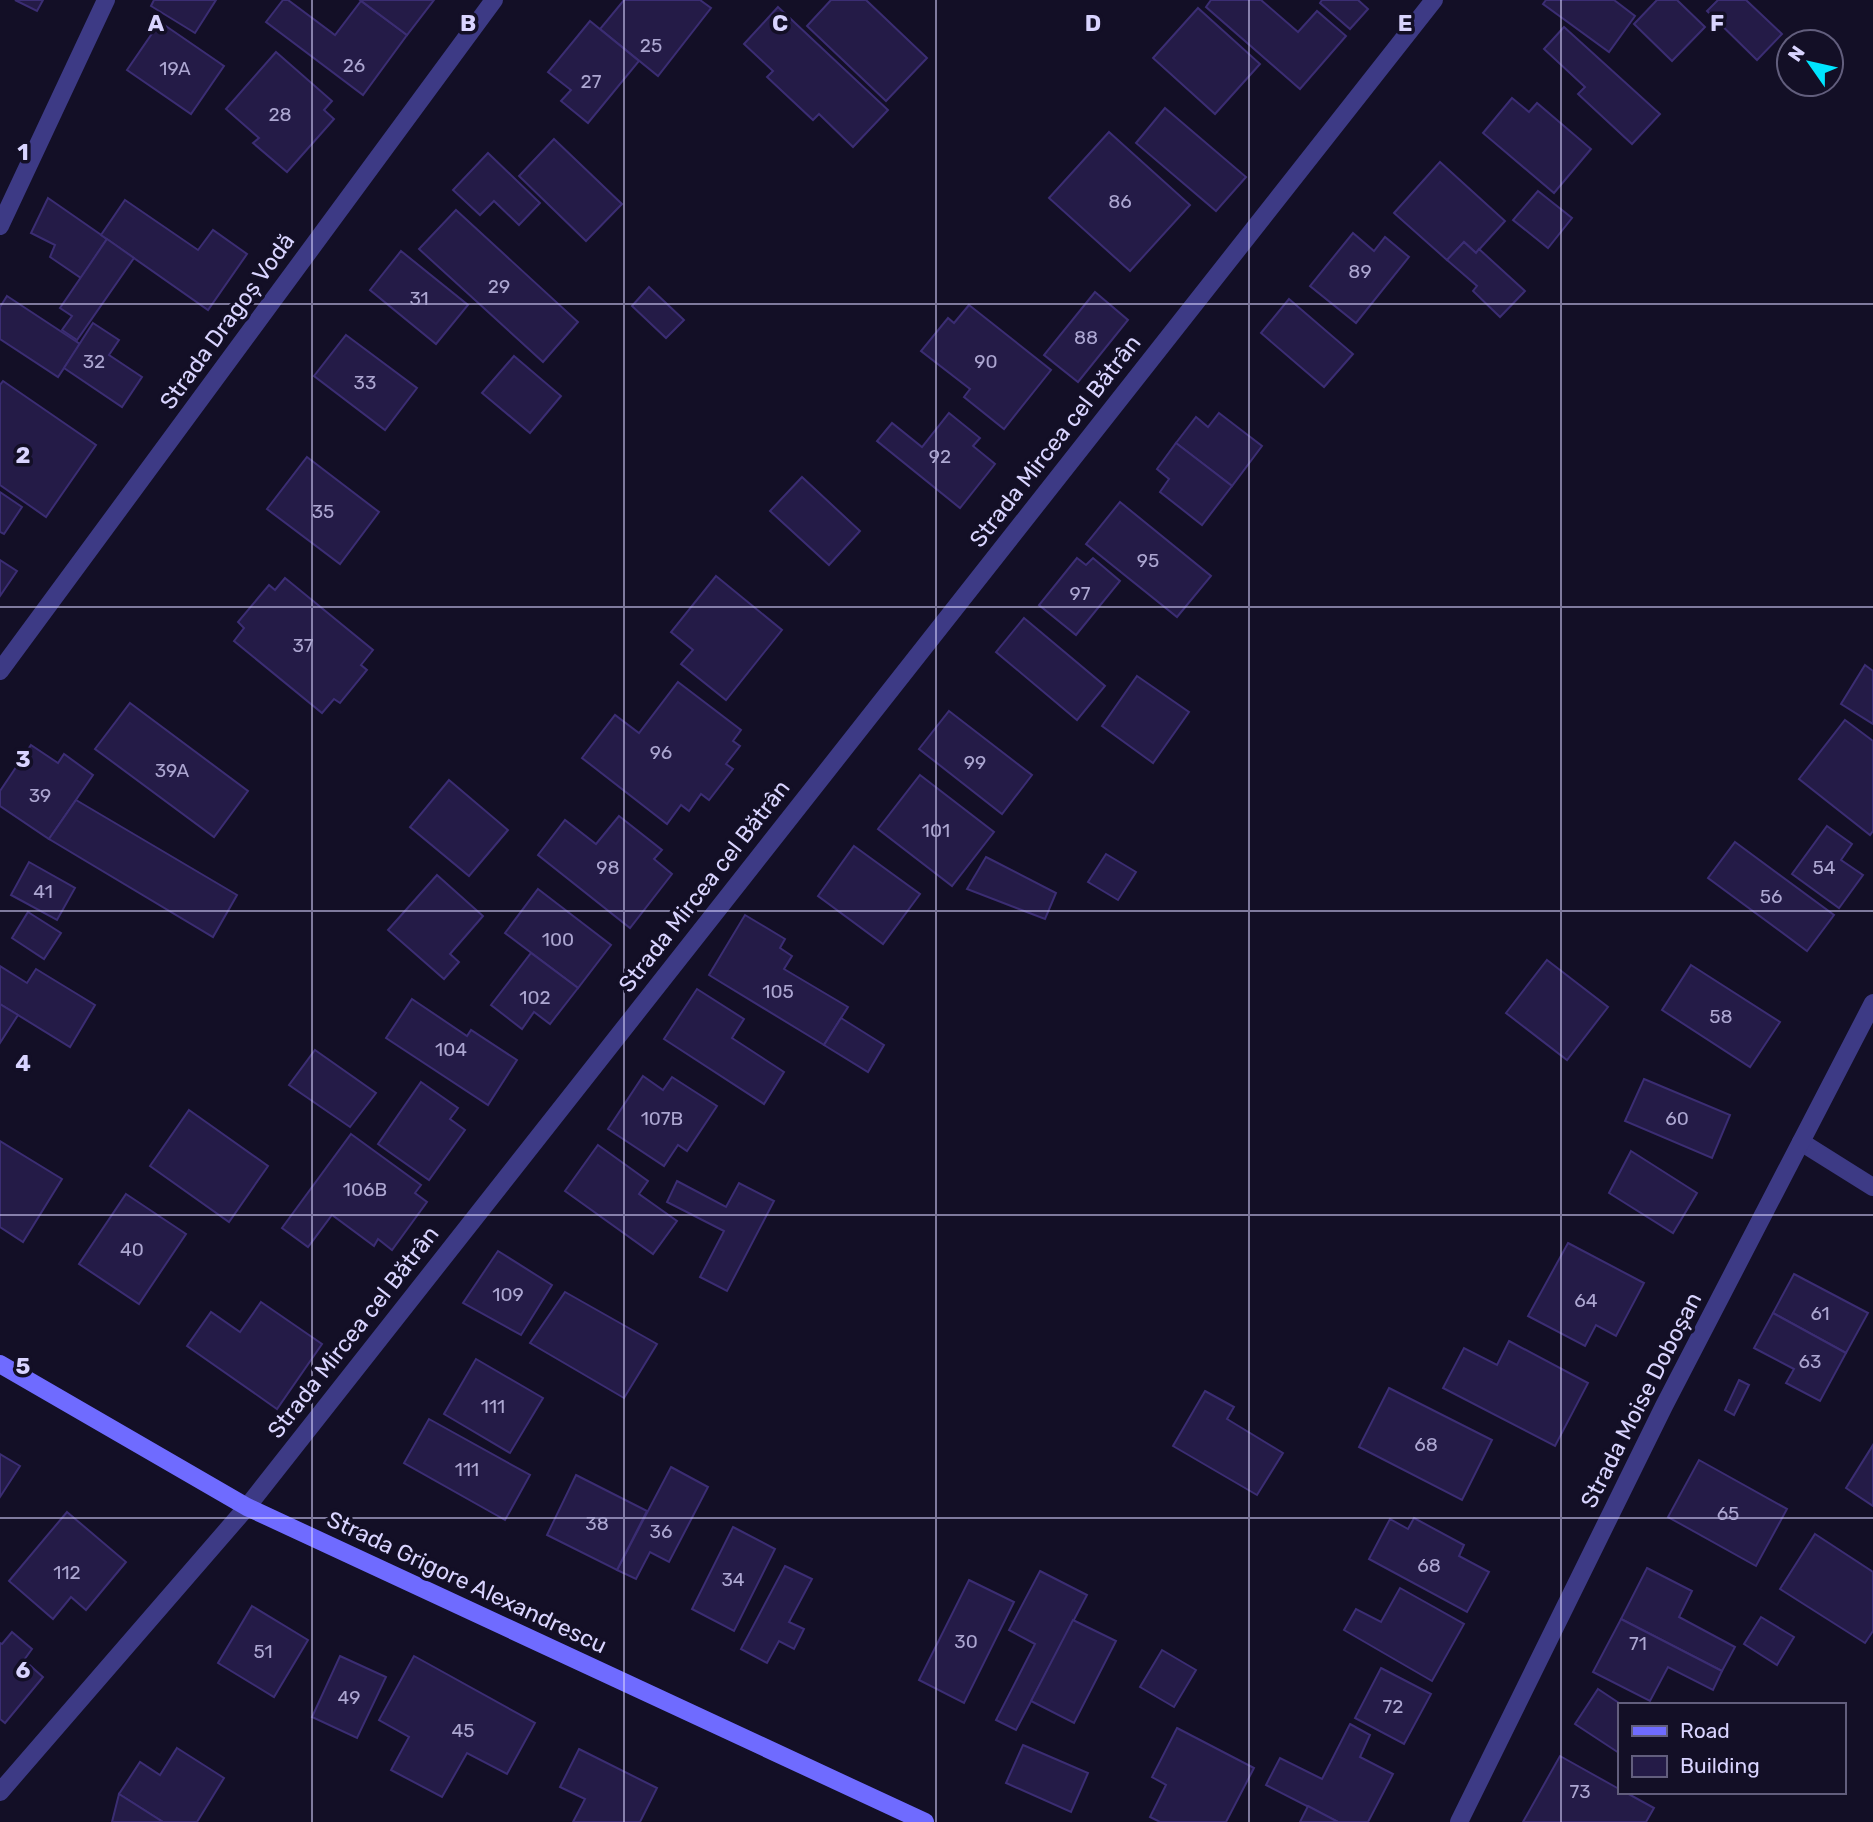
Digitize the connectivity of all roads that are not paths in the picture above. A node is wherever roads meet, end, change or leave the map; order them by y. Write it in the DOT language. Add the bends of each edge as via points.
graph roads {
  1 [pos="106,0"];
  2 [pos="494,0"];
  3 [pos="1434,0"];
  4 [pos="0,226"];
  5 [pos="0,671"];
  6 [pos="1873,1003"];
  7 [pos="1801,1142"];
  8 [pos="1873,1187"];
  9 [pos="0,1364"];
  10 [pos="247,1507"];
  11 [pos="0,1791"];
  12 [pos="925,1822"];
  13 [pos="1459,1822"];
  1 -- 4 [label="street"];
  2 -- 5 [label="street, Strada Dragoș Vodă"];
  3 -- 10 [label="street, Strada Mircea cel Bătrân"];
  6 -- 7 [label="street, Strada Moise Doboșan"];
  7 -- 8 [label="street"];
  7 -- 13 [label="street, Strada Moise Doboșan" via="1664,1406"];
  9 -- 10 [label="street, Strada Grigore Alexandrescu"];
  10 -- 11 [label="street, Strada Mircea cel Bătrân"];
  10 -- 12 [label="street, Strada Grigore Alexandrescu"];
}
